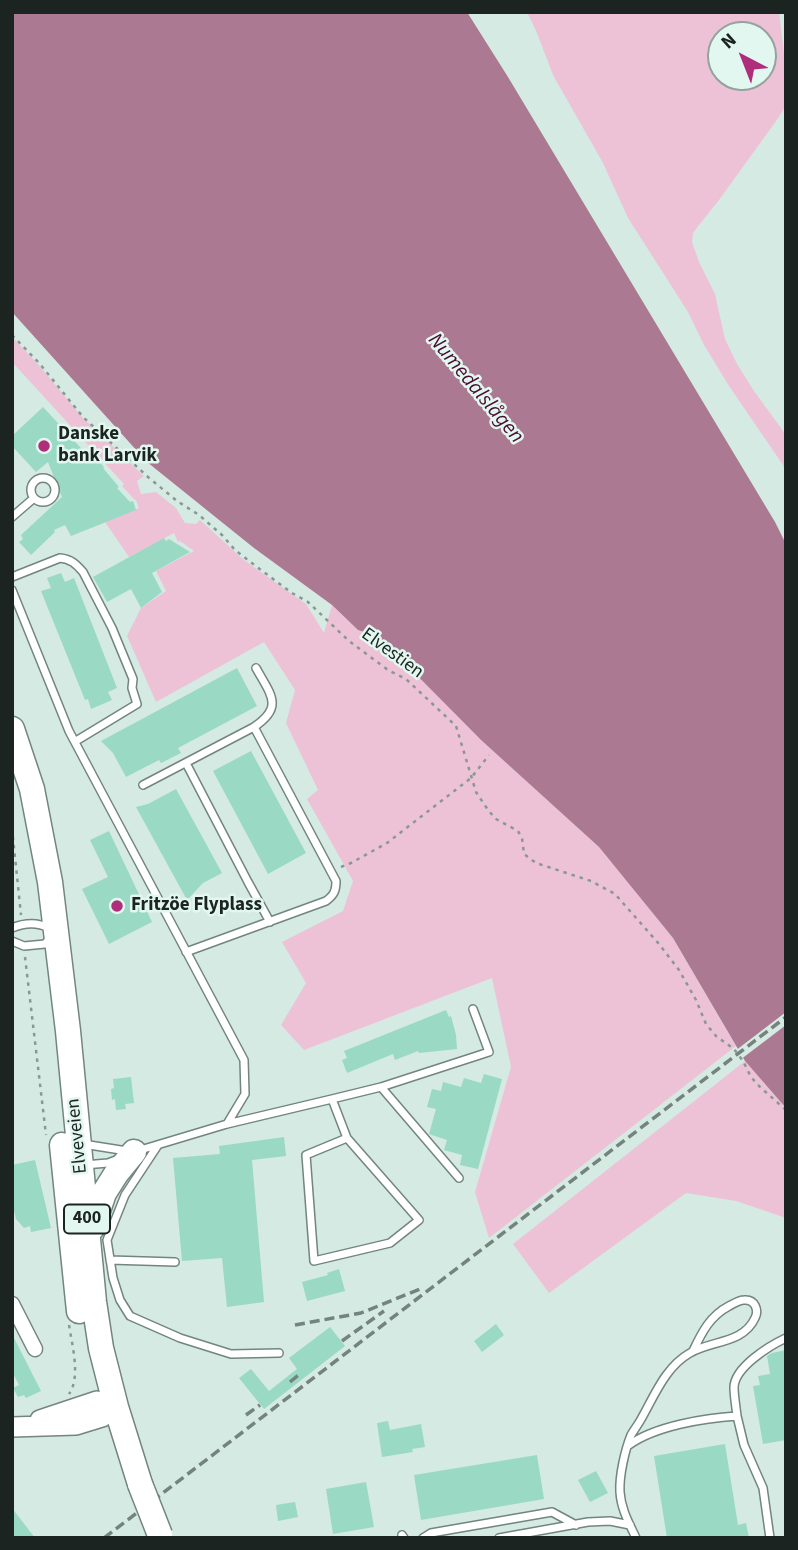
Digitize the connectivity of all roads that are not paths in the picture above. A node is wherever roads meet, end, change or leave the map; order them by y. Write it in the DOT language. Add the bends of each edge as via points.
graph roads {
  1 [pos="34,498"];
  2 [pos="12,517"];
  3 [pos="12,577"];
  4 [pos="12,590"];
  5 [pos="256,668"];
  6 [pos="254,727"];
  7 [pos="12,729"];
  8 [pos="12,737"];
  9 [pos="76,741"];
  10 [pos="186,763"];
  11 [pos="143,785"];
  12 [pos="270,922"];
  13 [pos="12,928"];
  14 [pos="48,933"];
  15 [pos="12,941"];
  16 [pos="186,952"];
  17 [pos="473,1009"];
  18 [pos="381,1087"];
  19 [pos="332,1099"];
  20 [pos="227,1124"];
  21 [pos="347,1138"];
  22 [pos="159,1144"];
  23 [pos="134,1152"];
  24 [pos="74,1155"];
  25 [pos="459,1178"];
  26 [pos="89,1239"];
  27 [pos="110,1260"];
  28 [pos="175,1262"];
  29 [pos="12,1304"];
  30 [pos="786,1338"];
  31 [pos="35,1349"];
  32 [pos="693,1351"];
  33 [pos="279,1353"];
  34 [pos="105,1408"];
  35 [pos="737,1416"];
  36 [pos="17,1427"];
  37 [pos="628,1446"];
  38 [pos="576,1525"];
  39 [pos="630,1525"];
  40 [pos="155,1537"];
  41 [pos="423,1538"];
  42 [pos="499,1538"];
  43 [pos="636,1538"];
  44 [pos="770,1538"];
  1 -- 2 [label="lane"];
  3 -- 9 [label="lane" via="60,558 77,564 133,679 137,704"];
  4 -- 9 [label="lane"];
  5 -- 6 [label="lane" via="272,702 271,713"];
  6 -- 10 [label="lane"];
  6 -- 12 [label="lane" via="336,881 336,891 326,901"];
  7 -- 14 [label="highway, Elveveien / 400" via="32,789 45,851"];
  8 -- 14 [label="highway, Elveveien / 400"];
  9 -- 16 [label="lane"];
  10 -- 11 [label="lane"];
  10 -- 12 [label="lane"];
  12 -- 16 [label="lane"];
  13 -- 14 [label="lane" via="22,924"];
  14 -- 15 [label="lane" via="24,946"];
  14 -- 24 [label="highway, Elveveien / 400"];
  16 -- 20 [label="lane" via="244,1060 244,1094"];
  17 -- 18 [label="lane" via="489,1052"];
  18 -- 19 [label="lane"];
  18 -- 25 [label="lane"];
  19 -- 20 [label="lane"];
  19 -- 21 [label="lane"];
  20 -- 22 [label="lane"];
  21 -- 21 [label="lane" via="419,1220 390,1243 314,1261 306,1155"];
  22 -- 23 [label="lane"];
  22 -- 27 [label="lane" via="125,1195 107,1240"];
  23 -- 24 [label="lane"];
  23 -- 24 [label="lane" via="108,1163"];
  23 -- 26 [label="highway, 400" via="104,1193"];
  24 -- 26 [label="highway, Elveveien / 400"];
  24 -- 34 [label="highway, Elveveien / 400" via="76,1293 84,1348"];
  26 -- 34 [label="highway, Elveveien / 400"];
  27 -- 28 [label="lane"];
  27 -- 33 [label="lane" via="120,1300 130,1316 231,1354"];
  29 -- 31 [label="street"];
  30 -- 35 [label="lane" via="752,1360 736,1378"];
  32 -- 32 [label="lane" via="746,1330 756,1316 752,1301 734,1303 718,1312"];
  32 -- 37 [label="lane" via="670,1370"];
  34 -- 36 [label="main road"];
  34 -- 40 [label="highway, Elveveien / 400"];
  35 -- 37 [label="lane" via="652,1432"];
  35 -- 44 [label="lane" via="763,1488"];
  37 -- 39 [label="lane" via="620,1492"];
  38 -- 39 [label="lane" via="610,1521"];
  38 -- 41 [label="lane" via="552,1512"];
  38 -- 42 [label="lane"];
  39 -- 43 [label="lane"];
}
